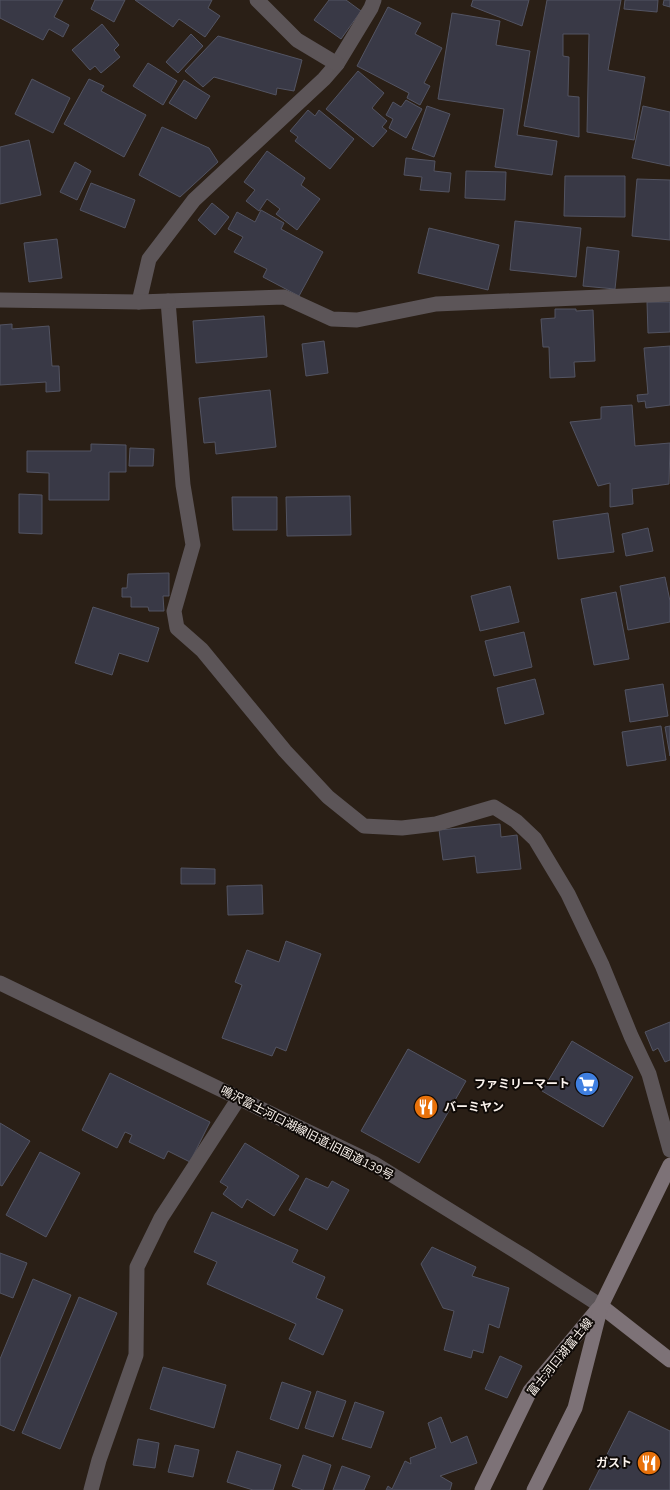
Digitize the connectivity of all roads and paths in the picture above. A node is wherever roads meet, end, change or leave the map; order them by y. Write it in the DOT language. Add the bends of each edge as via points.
graph roads {
  1 [pos="257,0"];
  2 [pos="374,0"];
  3 [pos="337,64"];
  4 [pos="670,294"];
  5 [pos="0,300"];
  6 [pos="168,301"];
  7 [pos="139,302"];
  8 [pos="0,983"];
  9 [pos="239,1098"];
  10 [pos="670,1150"];
  11 [pos="670,1165"];
  12 [pos="601,1306"];
  13 [pos="670,1360"];
  14 [pos="91,1490"];
  15 [pos="482,1490"];
  16 [pos="534,1490"];
  1 -- 3 [label="street" via="297,40"];
  2 -- 3 [label="street"];
  3 -- 7 [label="street" via="194,200 149,260"];
  4 -- 6 [label="street" via="436,304 357,320 332,319 284,296"];
  5 -- 7 [label="street"];
  6 -- 7 [label="street"];
  6 -- 10 [label="street" via="183,485 193,545 174,612 177,628 202,650 285,752 328,797 364,826 402,828 436,824 494,808 516,821 535,840 568,894 602,965 649,1074"];
  8 -- 9 [label="street, 鳴沢富士河口湖線旧道;旧国道139号"];
  9 -- 12 [label="street, 鳴沢富士河口湖線旧道;旧国道139号" via="373,1163 526,1256"];
  9 -- 14 [label="street" via="161,1218 137,1267 136,1355"];
  11 -- 12 [label="main road, 富士河口湖富士線"];
  12 -- 13 [label="main road"];
  12 -- 15 [label="main road, 富士河口湖富士線" via="530,1391"];
  12 -- 16 [label="main road, 富士河口湖富士線" via="575,1408"];
}
